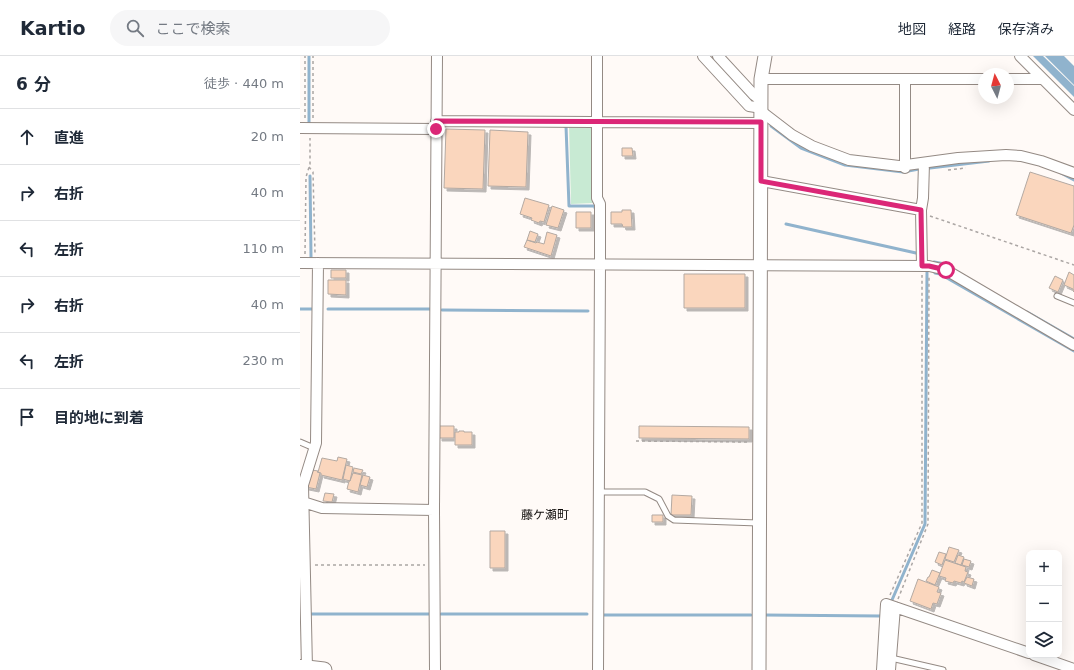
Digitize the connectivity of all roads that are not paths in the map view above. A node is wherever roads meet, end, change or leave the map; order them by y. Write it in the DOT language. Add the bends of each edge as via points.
graph roads {
  1 [pos="437,56"];
  2 [pos="597,56"];
  3 [pos="704,56"];
  4 [pos="718,56"];
  5 [pos="765,56"];
  6 [pos="1020,56"];
  7 [pos="762,79"];
  8 [pos="905,79"];
  9 [pos="978,79"];
  10 [pos="1014,79"];
  11 [pos="1042,79"];
  12 [pos="1074,110"];
  13 [pos="762,111"];
  14 [pos="598,122"];
  15 [pos="436,125"];
  16 [pos="307,128"];
  17 [pos="924,163"];
  18 [pos="905,167"];
  19 [pos="1074,173"];
  20 [pos="761,181"];
  21 [pos="921,211"];
  22 [pos="310,263"];
  23 [pos="435,263"];
  24 [pos="600,264"];
  25 [pos="760,266"];
  26 [pos="926,266"];
  27 [pos="1057,296"];
  28 [pos="1074,303"];
  29 [pos="1074,345"];
  30 [pos="300,442"];
  31 [pos="314,448"];
  32 [pos="599,492"];
  33 [pos="302,501"];
  34 [pos="434,510"];
  35 [pos="759,523"];
  36 [pos="302,545"];
  37 [pos="891,605"];
  38 [pos="1026,652"];
  39 [pos="891,658"];
  40 [pos="1043,658"];
  41 [pos="305,669"];
  42 [pos="1074,669"];
  43 [pos="324,670"];
  44 [pos="435,670"];
  45 [pos="598,670"];
  46 [pos="759,670"];
  47 [pos="882,670"];
  48 [pos="890,670"];
  49 [pos="944,670"];
  1 -- 15 [label="street"];
  2 -- 14 [label="street"];
  3 -- 13 [label="street" via="749,106"];
  4 -- 13 [label="street" via="754,95"];
  5 -- 7 [label="street"];
  6 -- 11 [label="street"];
  7 -- 8 [label="street"];
  7 -- 13 [label="street"];
  8 -- 9 [label="street"];
  8 -- 18 [label="street"];
  10 -- 11 [label="street"];
  11 -- 12 [label="street"];
  13 -- 14 [label="street"];
  13 -- 18 [label="street" via="792,135 812,146 849,160"];
  13 -- 20 [label="street"];
  14 -- 15 [label="street"];
  14 -- 24 [label="street" via="597,198 600,204"];
  15 -- 16 [label="street"];
  15 -- 23 [label="street"];
  17 -- 18 [label="street"];
  17 -- 19 [label="street" via="1013,155 1041,160"];
  17 -- 21 [label="street"];
  20 -- 21 [label="street"];
  20 -- 25 [label="street"];
  21 -- 26 [label="street"];
  22 -- 23 [label="street"];
  22 -- 31 [label="street" via="316,443"];
  23 -- 24 [label="street"];
  23 -- 34 [label="street"];
  24 -- 25 [label="street"];
  24 -- 32 [label="street"];
  25 -- 26 [label="street"];
  25 -- 35 [label="street"];
  26 -- 29 [label="street" via="946,270"];
  27 -- 28 [label="lane"];
  30 -- 31 [label="lane"];
  31 -- 33 [label="street" via="303,485"];
  32 -- 35 [label="lane" via="645,492 658,499 668,516 674,520"];
  32 -- 45 [label="street"];
  33 -- 34 [label="street" via="322,508"];
  33 -- 36 [label="street"];
  34 -- 44 [label="street"];
  35 -- 46 [label="street"];
  36 -- 41 [label="street" via="305,565"];
  37 -- 38 [label="street"];
  37 -- 39 [label="street"];
  37 -- 47 [label="street"];
  39 -- 48 [label="street"];
  39 -- 49 [label="lane"];
  40 -- 42 [label="street"];
  41 -- 43 [label="main road"];
}
